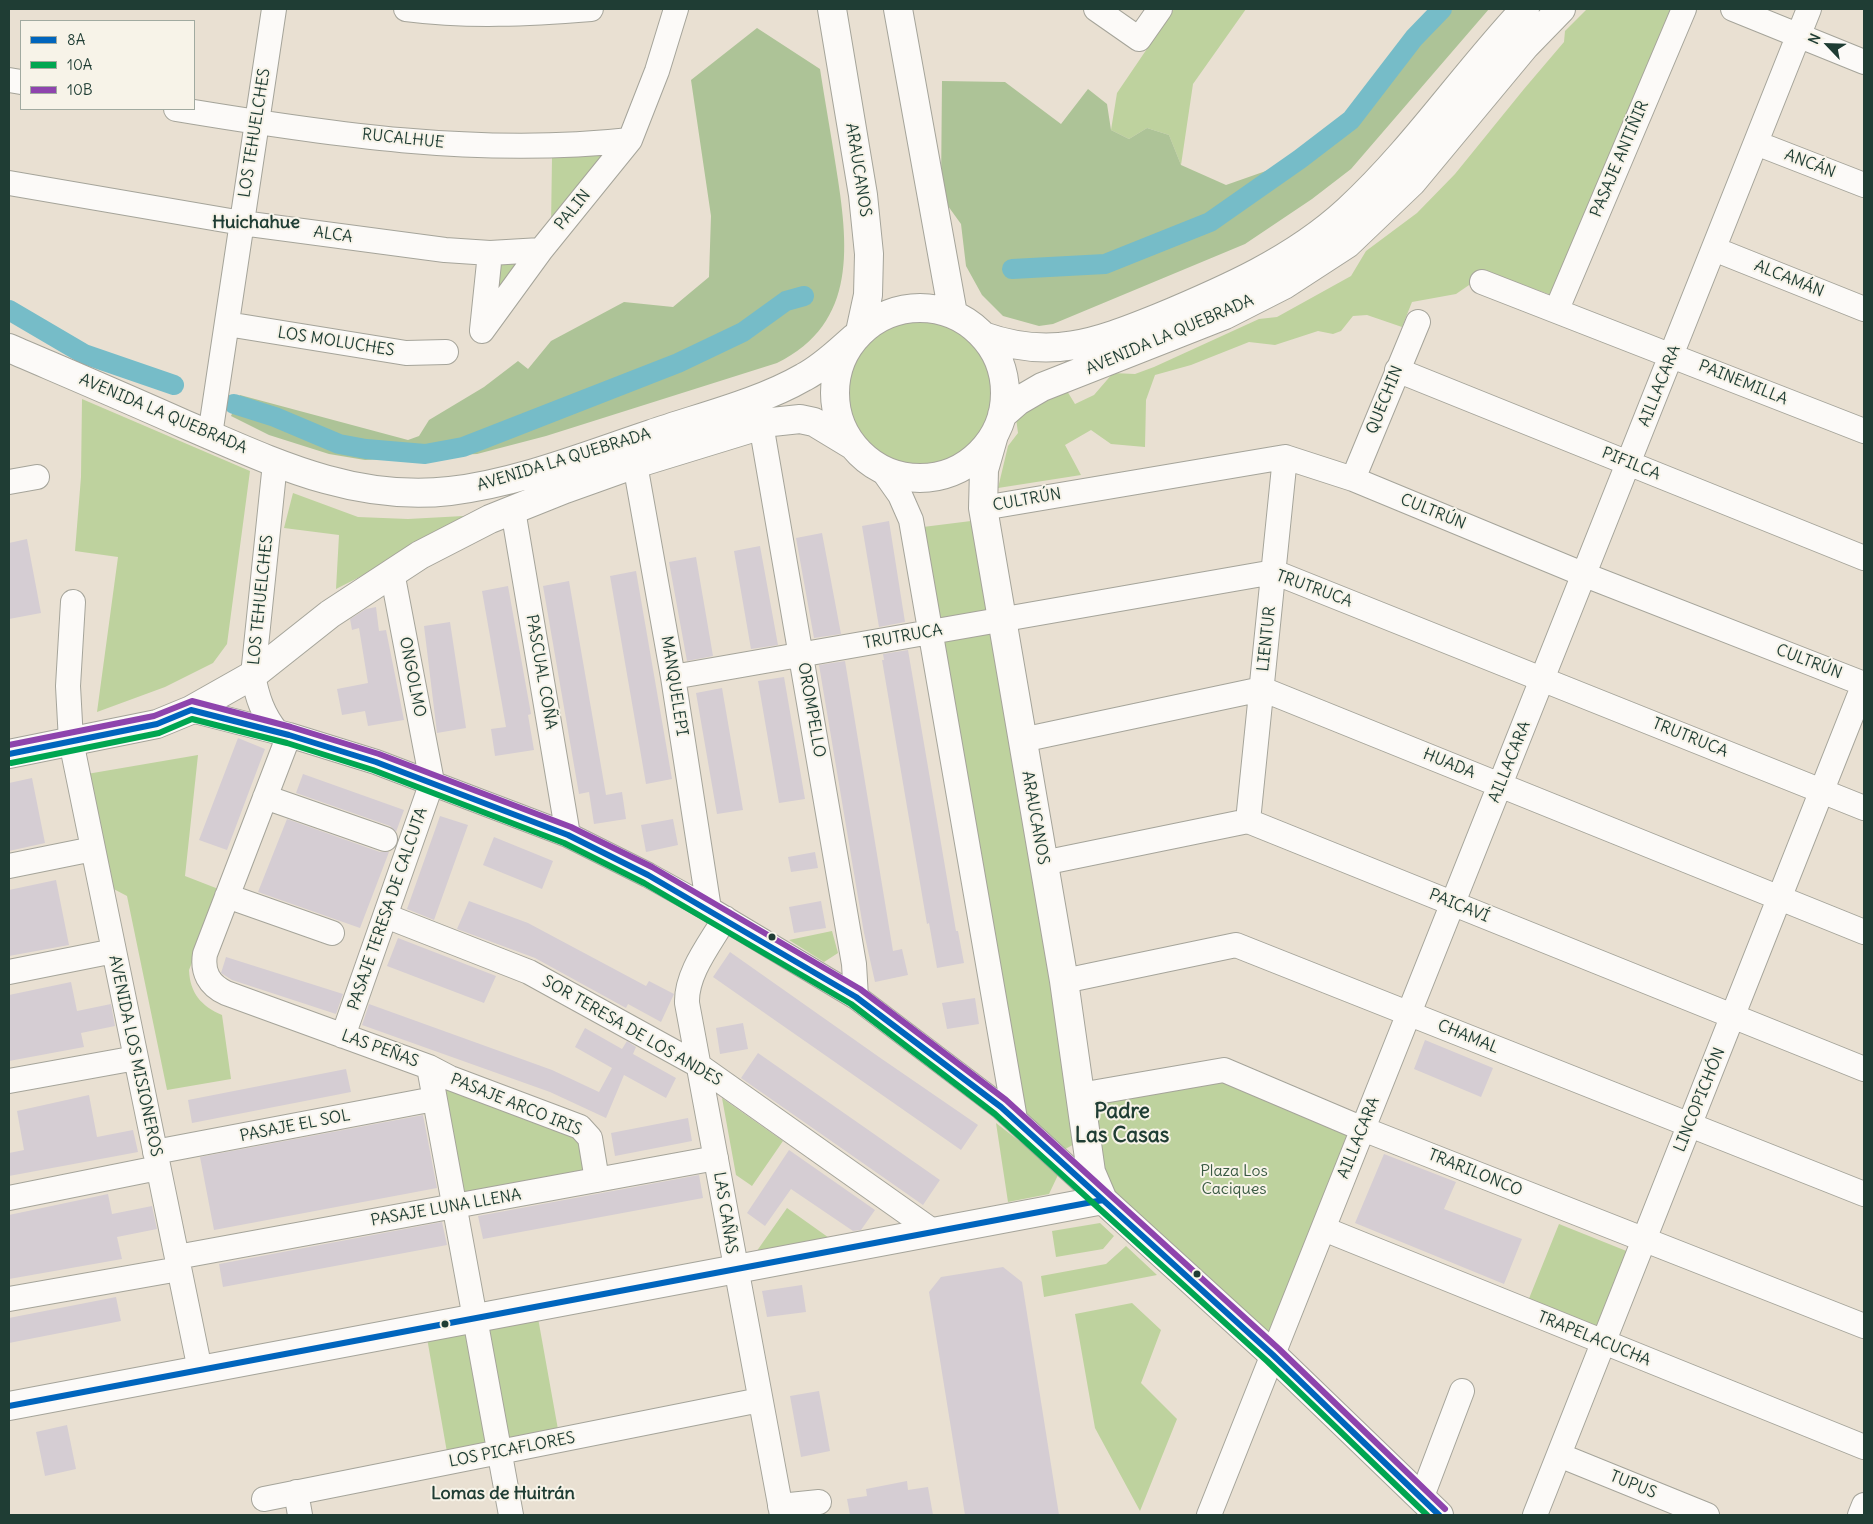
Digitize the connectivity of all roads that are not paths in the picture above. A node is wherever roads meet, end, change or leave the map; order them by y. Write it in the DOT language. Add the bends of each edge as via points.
graph roads {
  1 [pos="274,9"];
  2 [pos="406,9"];
  3 [pos="591,9"];
  4 [pos="676,9"];
  5 [pos="832,9"];
  6 [pos="898,9"];
  7 [pos="1096,9"];
  8 [pos="1160,9"];
  9 [pos="1525,9"];
  10 [pos="1561,9"];
  11 [pos="1684,9"];
  12 [pos="1733,9"];
  13 [pos="1809,9"];
  14 [pos="1798,35"];
  15 [pos="1864,62"];
  16 [pos="182,110"];
  17 [pos="257,123"];
  18 [pos="630,140"];
  19 [pos="1756,142"];
  20 [pos="9,183"];
  21 [pos="1864,185"];
  22 [pos="242,223"];
  23 [pos="1714,249"];
  24 [pos="541,250"];
  25 [pos="490,254"];
  26 [pos="1482,282"];
  27 [pos="1557,309"];
  28 [pos="1864,309"];
  29 [pos="953,314"];
  30 [pos="1418,322"];
  31 [pos="227,324"];
  32 [pos="857,335"];
  33 [pos="983,336"];
  34 [pos="9,348"];
  35 [pos="446,352"];
  36 [pos="1672,355"];
  37 [pos="1397,370"];
  38 [pos="761,424"];
  39 [pos="998,425"];
  40 [pos="1864,431"];
  41 [pos="210,435"];
  42 [pos="852,445"];
  43 [pos="1285,457"];
  44 [pos="275,463"];
  45 [pos="635,464"];
  46 [pos="1629,464"];
  47 [pos="883,471"];
  48 [pos="37,477"];
  49 [pos="1353,479"];
  50 [pos="9,482"];
  51 [pos="983,508"];
  52 [pos="513,510"];
  53 [pos="1864,558"];
  54 [pos="392,572"];
  55 [pos="1274,572"];
  56 [pos="1584,575"];
  57 [pos="73,602"];
  58 [pos="1001,620"];
  59 [pos="929,633"];
  60 [pos="802,655"];
  61 [pos="253,675"];
  62 [pos="673,677"];
  63 [pos="1543,679"];
  64 [pos="1864,684"];
  65 [pos="1262,689"];
  66 [pos="191,710"];
  67 [pos="283,734"];
  68 [pos="1022,740"];
  69 [pos="71,741"];
  70 [pos="9,754"];
  71 [pos="432,782"];
  72 [pos="1501,785"];
  73 [pos="1822,791"];
  74 [pos="266,797"];
  75 [pos="1864,808"];
  76 [pos="1248,821"];
  77 [pos="568,835"];
  78 [pos="385,839"];
  79 [pos="93,849"];
  80 [pos="1043,863"];
  81 [pos="9,866"];
  82 [pos="227,896"];
  83 [pos="1779,898"];
  84 [pos="1454,904"];
  85 [pos="717,913"];
  86 [pos="386,916"];
  87 [pos="1864,932"];
  88 [pos="332,933"];
  89 [pos="114,952"];
  90 [pos="9,972"];
  91 [pos="1064,981"];
  92 [pos="856,997"];
  93 [pos="1410,1014"];
  94 [pos="1733,1016"];
  95 [pos="343,1036"];
  96 [pos="136,1058"];
  97 [pos="698,1065"];
  98 [pos="429,1067"];
  99 [pos="1864,1069"];
  100 [pos="9,1081"];
  101 [pos="1080,1095"];
  102 [pos="434,1098"];
  103 [pos="1015,1119"];
  104 [pos="1690,1124"];
  105 [pos="1363,1129"];
  106 [pos="716,1158"];
  107 [pos="157,1160"];
  108 [pos="597,1180"];
  109 [pos="1864,1194"];
  110 [pos="9,1198"];
  111 [pos="1103,1200"];
  112 [pos="454,1206"];
  113 [pos="1324,1229"];
  114 [pos="934,1232"];
  115 [pos="1644,1241"];
  116 [pos="178,1263"];
  117 [pos="735,1270"];
  118 [pos="9,1299"];
  119 [pos="475,1318"];
  120 [pos="1864,1326"];
  121 [pos="1603,1343"];
  122 [pos="1274,1355"];
  123 [pos="200,1370"];
  124 [pos="1462,1391"];
  125 [pos="760,1400"];
  126 [pos="9,1406"];
  127 [pos="1864,1447"];
  128 [pos="499,1452"];
  129 [pos="1559,1455"];
  130 [pos="296,1492"];
  131 [pos="264,1499"];
  132 [pos="819,1502"];
  133 [pos="1864,1505"];
  134 [pos="1430,1507"];
  135 [pos="781,1511"];
  136 [pos="300,1515"];
  137 [pos="511,1515"];
  138 [pos="1209,1515"];
  139 [pos="1535,1515"];
  140 [pos="1707,1515"];
  141 [pos="1860,1515"];
  1 -- 17 [label="street, LOS TEHUELCHES"];
  2 -- 3 [label="street" via="473,14"];
  4 -- 18 [label="street, PALIN" via="657,71"];
  5 -- 32 [label="main road, ARAUCANOS" via="863,195 869,254 868,295"];
  6 -- 29 [label="main road"];
  7 -- 8 [label="street" via="1139,39"];
  9 -- 33 [label="main road, AVENIDA LA QUEBRADA" via="1391,167 1347,211 1281,259 1217,293 1111,337 1083,345 1032,348"];
  10 -- 39 [label="main road, AVENIDA LA QUEBRADA" via="1524,46 1412,182 1347,244 1284,285 1225,315 1042,387 1018,401"];
  11 -- 27 [label="street, PASAJE ANTIÑIR"];
  12 -- 14 [label="street"];
  13 -- 14 [label="street, AILLACARA"];
  14 -- 15 [label="street"];
  14 -- 19 [label="street, AILLACARA"];
  16 -- 17 [label="street, RUCALHUE"];
  17 -- 18 [label="street, RUCALHUE" via="469,146 542,147"];
  17 -- 22 [label="street, LOS TEHUELCHES"];
  18 -- 24 [label="street, PALIN"];
  19 -- 21 [label="street, ANCÁN"];
  19 -- 23 [label="street, AILLACARA"];
  20 -- 22 [label="street, ALCA"];
  22 -- 25 [label="street, ALCA"];
  22 -- 31 [label="street, LOS TEHUELCHES"];
  23 -- 28 [label="street, ALCAMÁN"];
  23 -- 36 [label="street, AILLACARA"];
  24 -- 25 [label="street, ALCA"];
  24 -- 25 [label="street, PALIN" via="482,331"];
  26 -- 27 [label="street, PAINEMILLA"];
  27 -- 36 [label="street, PAINEMILLA"];
  29 -- 32 [label="main road" via="929,308 901,309 875,320"];
  29 -- 33 [label="main road"];
  30 -- 37 [label="street, QUECHIN"];
  31 -- 35 [label="street, LOS MOLUCHES" via="406,354"];
  31 -- 41 [label="street, LOS TEHUELCHES"];
  32 -- 42 [label="main road" via="840,362 833,391 838,417"];
  32 -- 44 [label="main road, AVENIDA LA QUEBRADA" via="825,364 768,394 576,459 475,488 420,493 362,488 310,476"];
  33 -- 39 [label="main road" via="996,353 1004,383"];
  34 -- 41 [label="main road, AVENIDA LA QUEBRADA"];
  36 -- 40 [label="street, PAINEMILLA"];
  36 -- 46 [label="street, AILLACARA"];
  37 -- 46 [label="street, PIFILCA"];
  37 -- 49 [label="street, QUECHIN"];
  38 -- 42 [label="main road, AVENIDA LA QUEBRADA" via="800,419 814,422"];
  38 -- 45 [label="main road, AVENIDA LA QUEBRADA"];
  38 -- 60 [label="street, OROMPELLO"];
  39 -- 47 [label="main road" via="973,460 949,473 922,479"];
  39 -- 51 [label="main road, ARAUCANOS" via="984,470"];
  41 -- 44 [label="main road, AVENIDA LA QUEBRADA"];
  42 -- 47 [label="main road"];
  43 -- 49 [label="street, CULTRÚN"];
  43 -- 51 [label="street, CULTRÚN"];
  43 -- 55 [label="street, LIENTUR"];
  44 -- 61 [label="street, LOS TEHUELCHES"];
  45 -- 52 [label="main road, AVENIDA LA QUEBRADA"];
  45 -- 62 [label="street, MANQUELEPI"];
  46 -- 53 [label="street, PIFILCA"];
  46 -- 56 [label="street, AILLACARA"];
  47 -- 59 [label="street" via="900,495 910,520"];
  48 -- 50 [label="street"];
  49 -- 56 [label="street, CULTRÚN"];
  51 -- 58 [label="main road, ARAUCANOS"];
  52 -- 54 [label="main road, AVENIDA LA QUEBRADA"];
  52 -- 77 [label="street, PASCUAL COÑA"];
  54 -- 61 [label="main road, AVENIDA LA QUEBRADA" via="330,614"];
  54 -- 71 [label="street, ONGOLMO"];
  55 -- 58 [label="street, TRUTRUCA"];
  55 -- 63 [label="street, TRUTRUCA"];
  55 -- 65 [label="street, LIENTUR"];
  56 -- 63 [label="street, AILLACARA"];
  56 -- 64 [label="street, CULTRÚN"];
  57 -- 69 [label="street, AVENIDA LOS MISIONEROS" via="68,686"];
  58 -- 59 [label="street, TRUTRUCA"];
  58 -- 68 [label="main road, ARAUCANOS"];
  59 -- 60 [label="street, TRUTRUCA"];
  59 -- 103 [label="street"];
  60 -- 62 [label="street, TRUTRUCA"];
  60 -- 92 [label="street, OROMPELLO" via="854,964"];
  61 -- 66 [label="main road, AVENIDA LA QUEBRADA"];
  61 -- 67 [label="street, LOS TEHUELCHES" via="262,707"];
  62 -- 85 [label="street, MANQUELEPI"];
  63 -- 72 [label="street, AILLACARA"];
  63 -- 73 [label="street, TRUTRUCA"];
  64 -- 73 [label="street, LINCOPICHÓN"];
  65 -- 68 [label="street"];
  65 -- 72 [label="street, HUADA"];
  65 -- 76 [label="street, LIENTUR"];
  66 -- 67 [label="street"];
  66 -- 69 [label="main road, AVENIDA LA QUEBRADA" via="157,724"];
  67 -- 71 [label="street"];
  67 -- 74 [label="street, LAS PEÑAS"];
  68 -- 80 [label="main road, ARAUCANOS"];
  69 -- 70 [label="main road, AVENIDA LA QUEBRADA"];
  69 -- 79 [label="street, AVENIDA LOS MISIONEROS"];
  71 -- 77 [label="street"];
  71 -- 86 [label="street, PASAJE TERESA DE CALCUTA"];
  72 -- 83 [label="street, HUADA"];
  72 -- 84 [label="street, AILLACARA"];
  73 -- 75 [label="street, TRUTRUCA"];
  73 -- 83 [label="street, LINCOPICHÓN"];
  74 -- 78 [label="street"];
  74 -- 82 [label="street, LAS PEÑAS"];
  76 -- 80 [label="street"];
  76 -- 84 [label="street, PAICAVÍ"];
  77 -- 85 [label="street"];
  79 -- 81 [label="street"];
  79 -- 89 [label="street, AVENIDA LOS MISIONEROS"];
  80 -- 91 [label="main road, ARAUCANOS"];
  82 -- 88 [label="street"];
  82 -- 95 [label="street, LAS PEÑAS" via="203,962 212,984 226,993"];
  83 -- 87 [label="street, HUADA"];
  83 -- 94 [label="street, LINCOPICHÓN"];
  84 -- 93 [label="street, AILLACARA"];
  84 -- 94 [label="street, PAICAVÍ"];
  85 -- 92 [label="street"];
  85 -- 97 [label="street, LAS CAÑAS" via="688,988 687,1003"];
  86 -- 95 [label="street, PASAJE TERESA DE CALCUTA"];
  86 -- 97 [label="street, SOR TERESA DE LOS ANDES" via="530,972"];
  89 -- 90 [label="street"];
  89 -- 96 [label="street, AVENIDA LOS MISIONEROS"];
  91 -- 93 [label="street, CHAMAL" via="1236,946"];
  91 -- 101 [label="main road, ARAUCANOS"];
  92 -- 103 [label="street" via="958,1072"];
  93 -- 104 [label="street, CHAMAL"];
  93 -- 105 [label="street, AILLACARA"];
  94 -- 99 [label="street, PAICAVÍ"];
  94 -- 104 [label="street, LINCOPICHÓN"];
  95 -- 98 [label="street, LAS PEÑAS"];
  96 -- 100 [label="street"];
  96 -- 107 [label="street, AVENIDA LOS MISIONEROS"];
  97 -- 106 [label="street, LAS CAÑAS"];
  97 -- 114 [label="street, SOR TERESA DE LOS ANDES"];
  98 -- 102 [label="street, LAS PEÑAS"];
  98 -- 108 [label="street, PASAJE ARCO IRIS" via="580,1128 590,1138"];
  101 -- 105 [label="street, TRARILONCO" via="1224,1070"];
  101 -- 111 [label="main road, ARAUCANOS" via="1091,1172"];
  102 -- 107 [label="street, PASAJE EL SOL"];
  102 -- 112 [label="street, LAS PEÑAS"];
  103 -- 111 [label="street"];
  104 -- 109 [label="street, CHAMAL"];
  104 -- 115 [label="street, LINCOPICHÓN"];
  105 -- 113 [label="street, AILLACARA"];
  105 -- 115 [label="street, TRARILONCO"];
  106 -- 108 [label="street, PASAJE LUNA LLENA"];
  106 -- 117 [label="street, LAS CAÑAS"];
  107 -- 110 [label="street, PASAJE EL SOL"];
  107 -- 116 [label="street, AVENIDA LOS MISIONEROS"];
  108 -- 112 [label="street, PASAJE LUNA LLENA"];
  111 -- 114 [label="main road"];
  111 -- 122 [label="main road"];
  112 -- 116 [label="street, PASAJE LUNA LLENA"];
  112 -- 119 [label="street, LAS PEÑAS"];
  113 -- 121 [label="street, TRAPELACUCHA"];
  113 -- 122 [label="street, AILLACARA"];
  114 -- 117 [label="main road"];
  115 -- 120 [label="street, TRARILONCO"];
  115 -- 121 [label="street, LINCOPICHÓN"];
  116 -- 118 [label="street, PASAJE LUNA LLENA"];
  116 -- 123 [label="street, AVENIDA LOS MISIONEROS"];
  117 -- 119 [label="main road"];
  117 -- 125 [label="street, LAS CAÑAS"];
  119 -- 123 [label="main road"];
  119 -- 128 [label="street, LAS PEÑAS"];
  121 -- 127 [label="street, TRAPELACUCHA"];
  121 -- 129 [label="street, LINCOPICHÓN"];
  122 -- 134 [label="main road"];
  122 -- 138 [label="street, AILLACARA"];
  123 -- 126 [label="main road"];
  124 -- 134 [label="street"];
  125 -- 128 [label="street, LOS PICAFLORES"];
  125 -- 135 [label="street, LAS CAÑAS"];
  128 -- 130 [label="street, LOS PICAFLORES"];
  128 -- 137 [label="street, LAS PEÑAS"];
  129 -- 139 [label="street, LINCOPICHÓN"];
  129 -- 140 [label="street, TUPUS"];
  130 -- 131 [label="street, LOS PICAFLORES"];
  130 -- 136 [label="street"];
  132 -- 135 [label="street"];
  133 -- 141 [label="street"];
}
